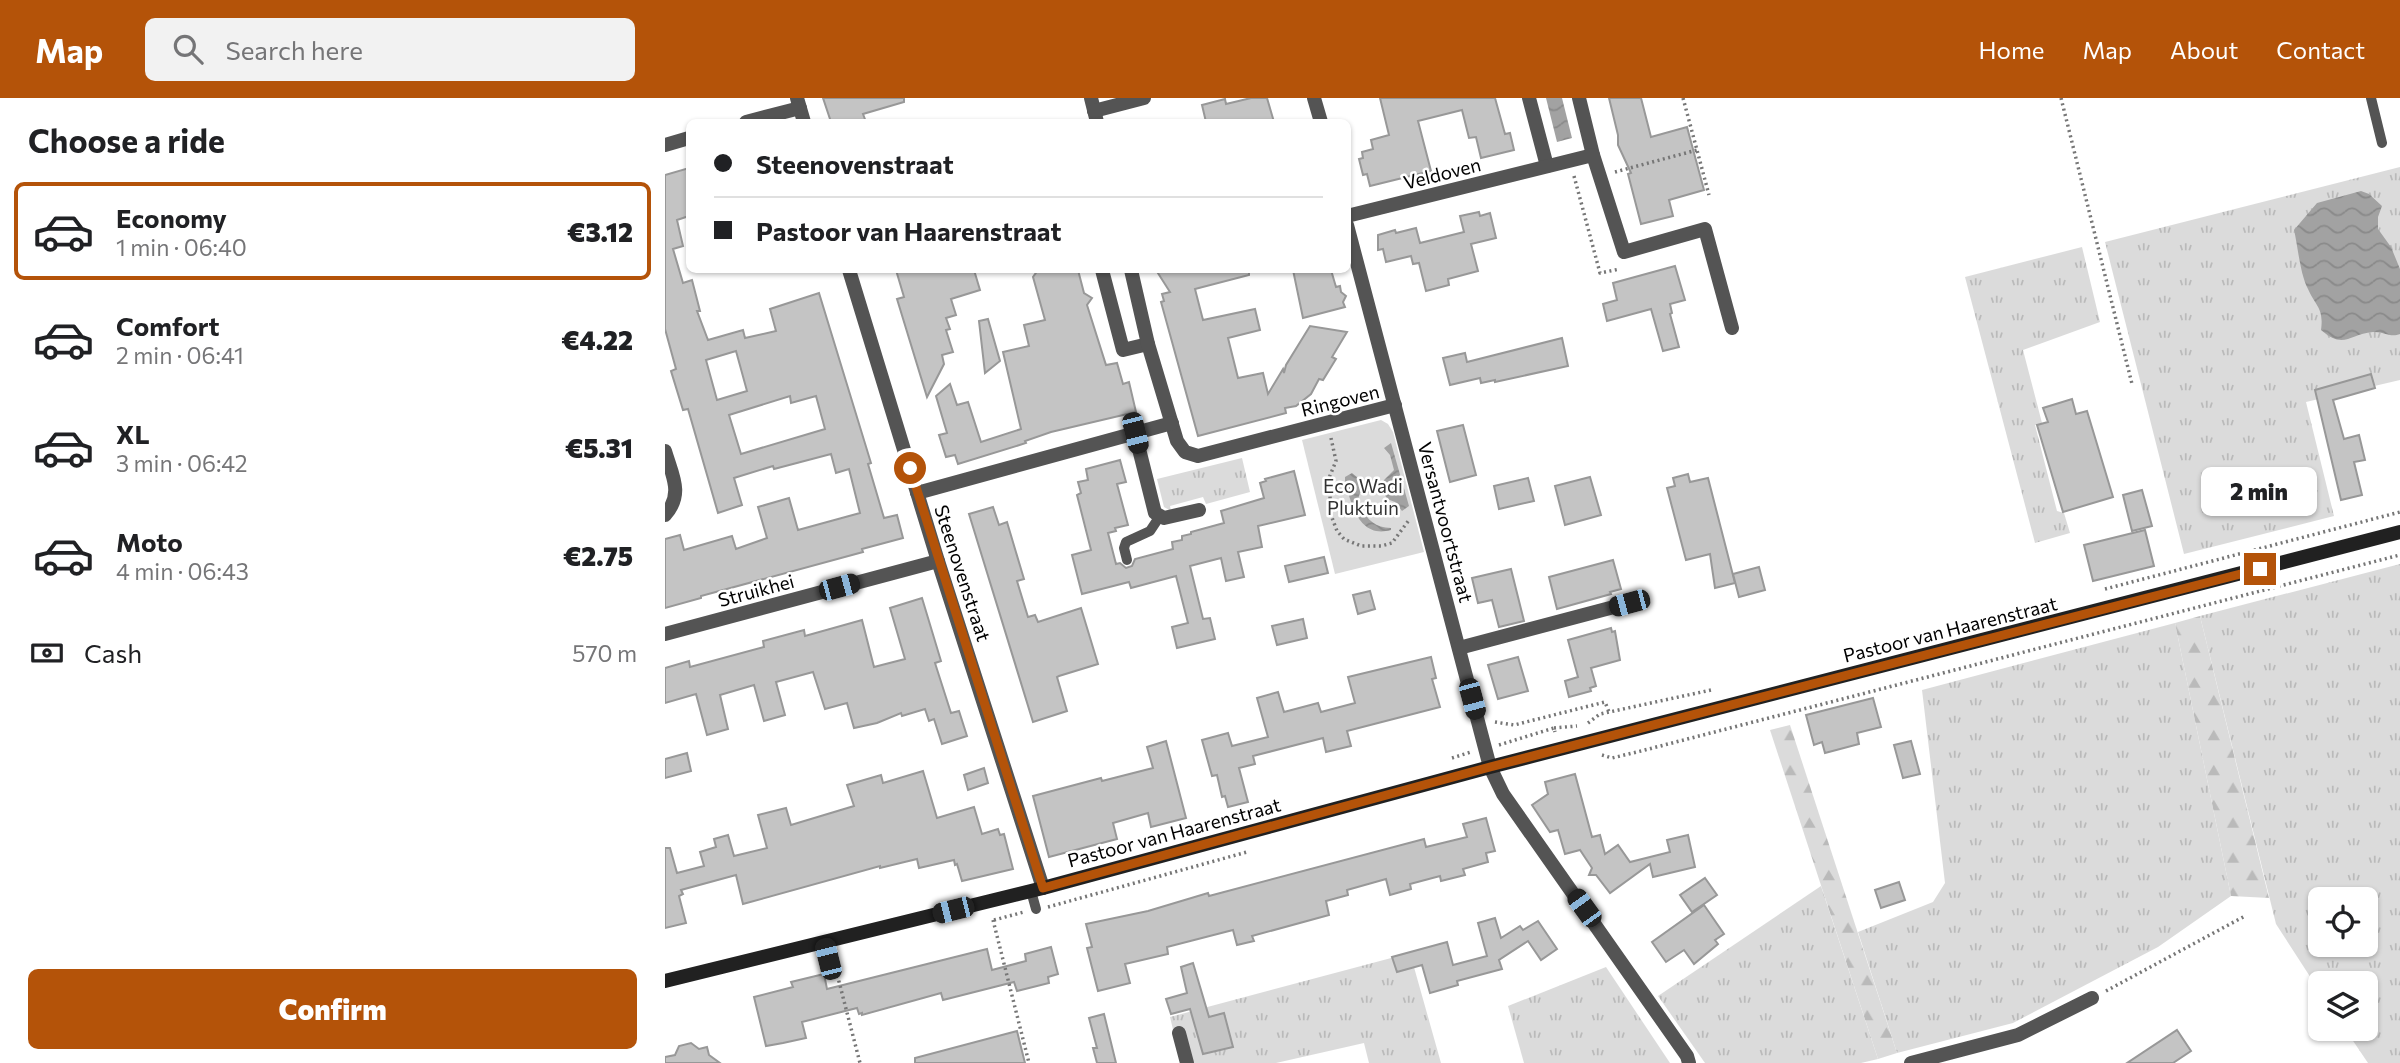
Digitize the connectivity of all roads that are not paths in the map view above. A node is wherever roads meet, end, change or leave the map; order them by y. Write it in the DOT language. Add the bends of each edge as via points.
graph roads {
  1 [pos="1144,98"];
  2 [pos="1314,98"];
  3 [pos="1529,98"];
  4 [pos="1579,98"];
  5 [pos="2371,98"];
  6 [pos="799,103"];
  7 [pos="1094,110"];
  8 [pos="754,119"];
  9 [pos="1320,119"];
  10 [pos="686,139"];
  11 [pos="2382,143"];
  12 [pos="665,145"];
  13 [pos="1594,155"];
  14 [pos="1547,166"];
  15 [pos="1351,215"];
  16 [pos="1351,240"];
  17 [pos="850,273"];
  18 [pos="1103,273"];
  19 [pos="1132,273"];
  20 [pos="1731,328"];
  21 [pos="1148,344"];
  22 [pos="1395,405"];
  23 [pos="1172,423"];
  24 [pos="1135,433"];
  25 [pos="665,451"];
  26 [pos="917,493"];
  27 [pos="1199,510"];
  28 [pos="665,515"];
  29 [pos="1160,516"];
  30 [pos="2400,532"];
  31 [pos="938,561"];
  32 [pos="1127,561"];
  33 [pos="1629,603"];
  34 [pos="665,634"];
  35 [pos="1459,648"];
  36 [pos="1490,767"];
  37 [pos="1037,889"];
  38 [pos="1037,909"];
  39 [pos="823,942"];
  40 [pos="830,958"];
  41 [pos="665,981"];
  42 [pos="2092,998"];
  43 [pos="1179,1033"];
  44 [pos="1187,1063"];
  45 [pos="1689,1063"];
  46 [pos="1911,1063"];
  1 -- 7 [label="street"];
  2 -- 9 [label="street"];
  3 -- 14 [label="street"];
  4 -- 13 [label="street"];
  5 -- 11 [label="lane"];
  6 -- 8 [label="street"];
  10 -- 12 [label="street"];
  13 -- 14 [label="street, Veldoven"];
  13 -- 20 [label="street" via="1624,251 1705,229"];
  14 -- 15 [label="street, Veldoven"];
  16 -- 22 [label="street, Ringoven"];
  17 -- 26 [label="street, Steenovenstraat"];
  18 -- 21 [label="street" via="1123,350"];
  19 -- 21 [label="street, Ringoven"];
  21 -- 23 [label="street, Ringoven"];
  22 -- 23 [label="street, Ringoven" via="1198,456 1185,452 1177,442"];
  22 -- 35 [label="street, Versantvoortstraat"];
  23 -- 24 [label="street"];
  24 -- 26 [label="street"];
  24 -- 29 [label="street"];
  25 -- 28 [label="street" via="676,488 674,505"];
  26 -- 31 [label="street, Steenovenstraat"];
  27 -- 29 [label="street"];
  29 -- 32 [label="lane" via="1150,530 1126,542"];
  30 -- 36 [label="street, Pastoor van Haarenstraat"];
  31 -- 34 [label="street, Struikhei"];
  31 -- 37 [label="street, Steenovenstraat"];
  33 -- 35 [label="street"];
  35 -- 36 [label="street, Versantvoortstraat"];
  36 -- 37 [label="street, Pastoor van Haarenstraat"];
  36 -- 45 [label="street, Versantvoortstraat" via="1503,794"];
  37 -- 38 [label="lane"];
  37 -- 39 [label="street, Pastoor van Haarenstraat"];
  39 -- 40 [label="lane"];
  39 -- 41 [label="street, Pastoor van Haarenstraat"];
  42 -- 46 [label="street" via="2018,1035"];
  43 -- 44 [label="street"];
}
